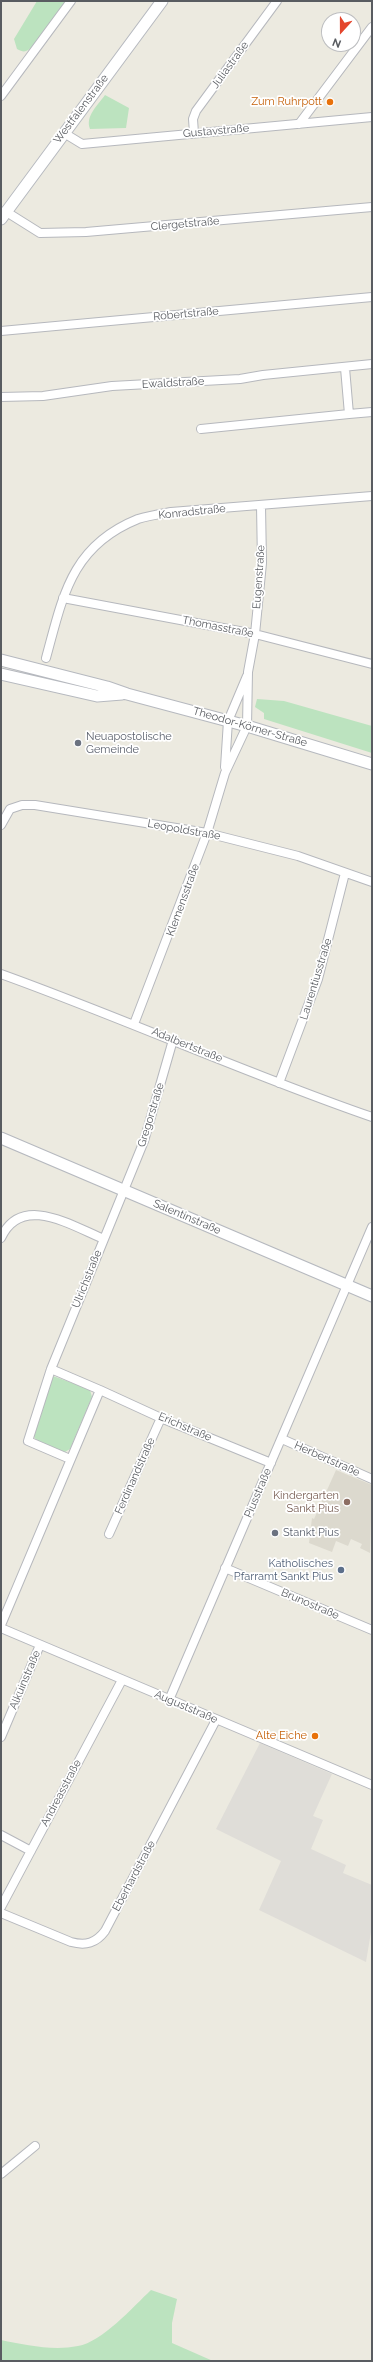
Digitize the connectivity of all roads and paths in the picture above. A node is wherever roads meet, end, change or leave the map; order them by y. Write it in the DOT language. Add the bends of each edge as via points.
graph roads {
  1 [pos="71,1"];
  2 [pos="162,1"];
  3 [pos="277,1"];
  4 [pos="372,27"];
  5 [pos="1,96"];
  6 [pos="372,117"];
  7 [pos="299,124"];
  8 [pos="64,133"];
  9 [pos="194,133"];
  10 [pos="372,208"];
  11 [pos="3,215"];
  12 [pos="372,297"];
  13 [pos="1,331"];
  14 [pos="372,364"];
  15 [pos="345,368"];
  16 [pos="1,397"];
  17 [pos="372,412"];
  18 [pos="349,414"];
  19 [pos="201,429"];
  20 [pos="372,496"];
  21 [pos="262,506"];
  22 [pos="63,598"];
  23 [pos="255,634"];
  24 [pos="46,658"];
  25 [pos="1,660"];
  26 [pos="372,664"];
  27 [pos="248,672"];
  28 [pos="1,674"];
  29 [pos="126,694"];
  30 [pos="228,721"];
  31 [pos="247,726"];
  32 [pos="372,764"];
  33 [pos="225,773"];
  34 [pos="1,825"];
  35 [pos="207,832"];
  36 [pos="345,873"];
  37 [pos="372,882"];
  38 [pos="1,974"];
  39 [pos="134,1024"];
  40 [pos="173,1040"];
  41 [pos="279,1083"];
  42 [pos="372,1117"];
  43 [pos="1,1138"];
  44 [pos="123,1190"];
  45 [pos="372,1227"];
  46 [pos="1,1238"];
  47 [pos="104,1239"];
  48 [pos="348,1286"];
  49 [pos="372,1296"];
  50 [pos="51,1368"];
  51 [pos="100,1390"];
  52 [pos="161,1418"];
  53 [pos="282,1439"];
  54 [pos="70,1459"];
  55 [pos="271,1463"];
  56 [pos="372,1479"];
  57 [pos="110,1534"];
  58 [pos="226,1568"];
  59 [pos="1,1625"];
  60 [pos="1,1628"];
  61 [pos="372,1630"];
  62 [pos="40,1645"];
  63 [pos="122,1680"];
  64 [pos="169,1700"];
  65 [pos="216,1720"];
  66 [pos="1,1737"];
  67 [pos="372,1785"];
  68 [pos="1,1835"];
  69 [pos="31,1850"];
  70 [pos="1,1907"];
  71 [pos="1,1913"];
  72 [pos="35,2146"];
  73 [pos="1,2174"];
  1 -- 5 [label="street"];
  2 -- 8 [label="street, Westfalenstraße"];
  3 -- 9 [label="street, Juliastraße" via="196,111 193,119"];
  4 -- 7 [label="street"];
  6 -- 7 [label="street, Gustavstraße"];
  7 -- 9 [label="street, Gustavstraße"];
  8 -- 9 [label="street, Gustavstraße" via="82,144"];
  8 -- 11 [label="street, Westfalenstraße"];
  10 -- 11 [label="street, Clergetstraße" via="86,232 40,233"];
  12 -- 13 [label="street, Robertstraße"];
  14 -- 15 [label="street, Ewaldstraße"];
  15 -- 16 [label="street, Ewaldstraße" via="192,383 112,386 43,396"];
  15 -- 18 [label="street"];
  17 -- 18 [label="street"];
  18 -- 19 [label="street"];
  20 -- 21 [label="street, Konradstraße"];
  21 -- 22 [label="street, Konradstraße" via="171,512 139,519 107,536 95,546 74,572"];
  21 -- 23 [label="street, Eugenstraße" via="262,563"];
  22 -- 23 [label="street, Thomasstraße"];
  22 -- 24 [label="street, Konradstraße"];
  23 -- 26 [label="street, Thomasstraße"];
  23 -- 27 [label="street, Eugenstraße"];
  25 -- 29 [label="street, Theodor-Körner-Straße"];
  27 -- 30 [label="street, Eugenstraße"];
  27 -- 31 [label="street, Eugenstraße"];
  28 -- 29 [label="street, Theodor-Körner-Straße" via="98,696"];
  29 -- 30 [label="street, Theodor-Körner-Straße"];
  30 -- 31 [label="street, Theodor-Körner-Straße"];
  30 -- 33 [label="street, Klemensstraße"];
  31 -- 32 [label="street, Theodor-Körner-Straße"];
  31 -- 33 [label="street, Klemensstraße"];
  33 -- 35 [label="street, Klemensstraße"];
  34 -- 35 [label="street, Leopoldstraße" via="10,809 22,805 35,805"];
  35 -- 36 [label="street, Leopoldstraße" via="298,856"];
  35 -- 39 [label="street, Klemensstraße"];
  36 -- 37 [label="street, Leopoldstraße"];
  36 -- 41 [label="street, Laurentiusstraße" via="318,979"];
  38 -- 39 [label="street, Adalbertstraße"];
  39 -- 40 [label="street, Adalbertstraße"];
  40 -- 41 [label="street, Adalbertstraße"];
  40 -- 44 [label="street, Gregorstraße" via="144,1141"];
  41 -- 42 [label="street, Adalbertstraße"];
  43 -- 44 [label="street, Salentinstraße"];
  44 -- 47 [label="street, Ulrichstraße"];
  44 -- 48 [label="street, Salentinstraße"];
  45 -- 48 [label="street"];
  46 -- 47 [label="street" via="10,1222 32,1214 59,1220"];
  47 -- 50 [label="street, Ulrichstraße"];
  48 -- 49 [label="street, Salentinstraße"];
  48 -- 53 [label="street, Piusstraße"];
  50 -- 51 [label="street"];
  50 -- 54 [label="street, Ulrichstraße" via="28,1441"];
  51 -- 52 [label="street, Erichstraße"];
  51 -- 54 [label="street"];
  52 -- 55 [label="street, Erichstraße"];
  52 -- 57 [label="street, Ferdinandstraße"];
  53 -- 55 [label="street, Piusstraße"];
  53 -- 56 [label="street, Herbertstraße"];
  54 -- 59 [label="street"];
  55 -- 58 [label="street, Piusstraße"];
  58 -- 61 [label="street, Brunostraße"];
  58 -- 64 [label="street, Piusstraße"];
  60 -- 62 [label="street, Auguststraße"];
  62 -- 63 [label="street, Auguststraße"];
  62 -- 66 [label="street, Alkuinstraße"];
  63 -- 64 [label="street, Auguststraße"];
  63 -- 69 [label="street, Andreasstraße"];
  64 -- 65 [label="street, Auguststraße"];
  65 -- 67 [label="street, Auguststraße"];
  65 -- 71 [label="street, Eberhardstraße" via="99,1940 81,1945"];
  68 -- 69 [label="street"];
  69 -- 70 [label="street, Andreasstraße"];
  72 -- 73 [label="street"];
}
